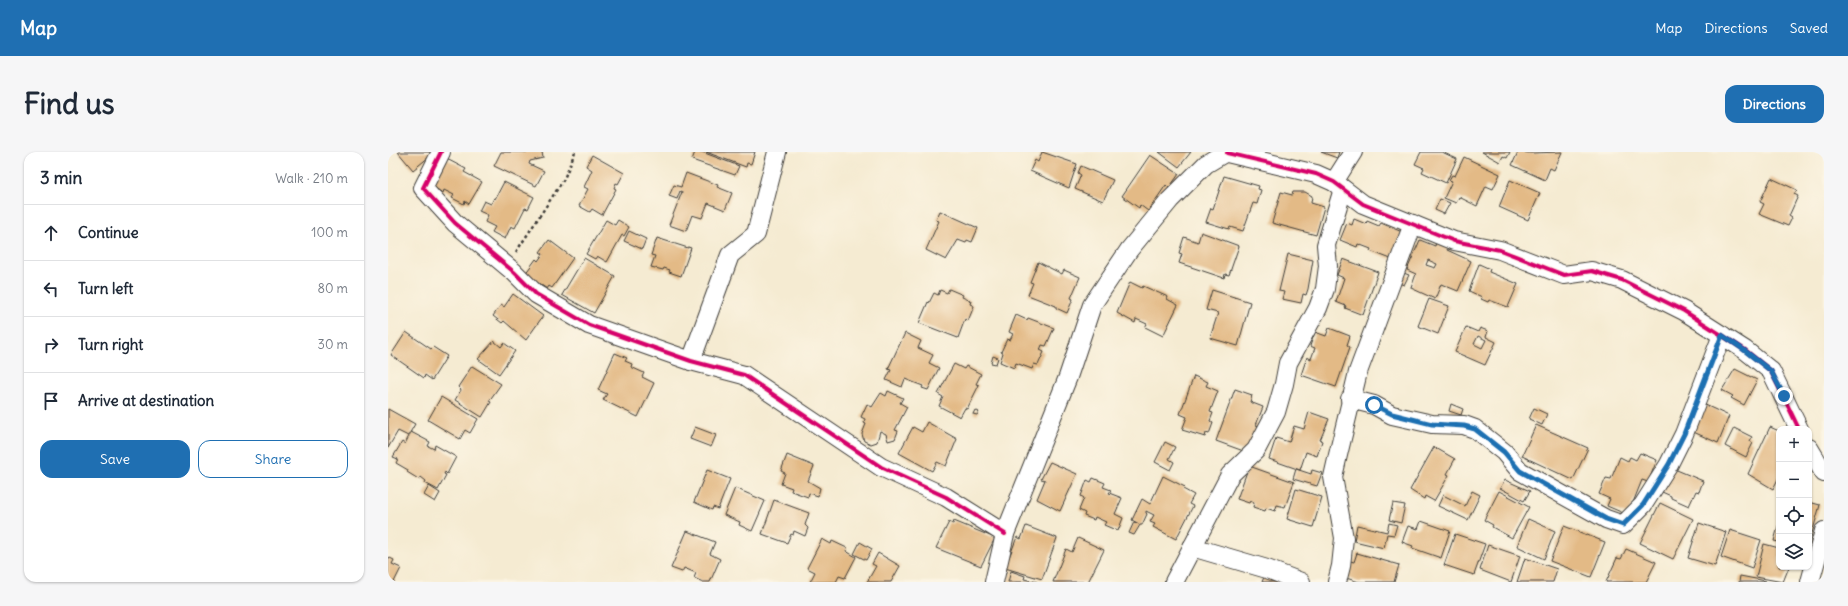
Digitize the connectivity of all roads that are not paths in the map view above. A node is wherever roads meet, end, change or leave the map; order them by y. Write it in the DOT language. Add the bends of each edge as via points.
graph roads {
  1 [pos="441,152"];
  2 [pos="776,152"];
  3 [pos="1353,152"];
  4 [pos="1227,153"];
  5 [pos="1339,186"];
  6 [pos="1413,224"];
  7 [pos="1722,335"];
  8 [pos="691,361"];
  9 [pos="1350,399"];
  10 [pos="1798,426"];
  11 [pos="1812,453"];
  12 [pos="1824,473"];
  13 [pos="1824,531"];
  14 [pos="1005,534"];
  15 [pos="1192,547"];
  16 [pos="994,582"];
  17 [pos="1174,582"];
  18 [pos="1301,582"];
  19 [pos="1338,582"];
  20 [pos="1810,582"];
  1 -- 8 [label="street" via="423,188 455,223 514,272 536,294 589,325"];
  2 -- 8 [label="street" via="756,234 730,255"];
  3 -- 5 [label="street"];
  4 -- 5 [label="street" via="1316,174"];
  4 -- 14 [label="street" via="1206,164 1170,200 1129,250 1092,305 1068,377"];
  5 -- 6 [label="street" via="1363,204"];
  5 -- 15 [label="street" via="1326,245 1328,266 1325,289 1318,308 1288,363 1276,412 1256,450 1230,475"];
  6 -- 7 [label="street" via="1454,241 1500,250 1564,275 1592,271 1622,280 1684,311"];
  6 -- 9 [label="street" via="1379,312"];
  7 -- 9 [label="street" via="1684,434 1669,464 1643,505 1623,525 1606,519 1520,471 1504,452 1475,429 1432,424 1392,414 1374,405"];
  7 -- 10 [label="street" via="1771,371"];
  8 -- 14 [label="street" via="744,375 881,467 946,497"];
  9 -- 19 [label="street" via="1334,476 1344,538"];
  11 -- 12 [label="street"];
  13 -- 20 [label="street"];
  14 -- 16 [label="street"];
  15 -- 17 [label="street"];
  15 -- 18 [label="street"];
}
